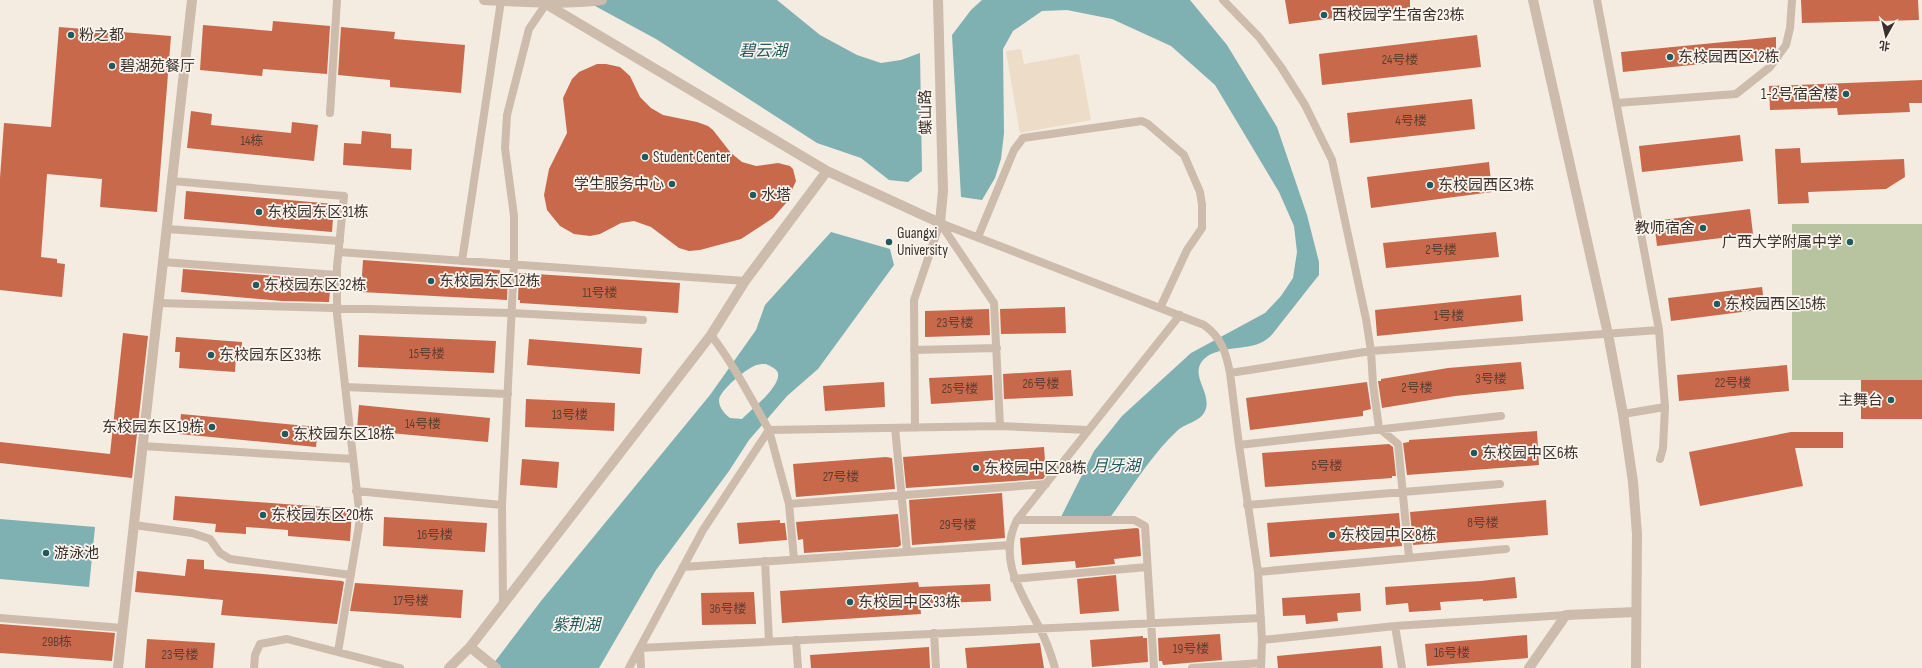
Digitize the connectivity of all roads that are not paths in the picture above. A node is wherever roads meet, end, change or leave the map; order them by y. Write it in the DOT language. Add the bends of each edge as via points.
graph roads {
  1 [pos="192,0"];
  2 [pos="337,0"];
  3 [pos="484,0"];
  4 [pos="602,0"];
  5 [pos="938,0"];
  6 [pos="1223,0"];
  7 [pos="1533,0"];
  8 [pos="1597,0"];
  9 [pos="1792,0"];
  10 [pos="501,1"];
  11 [pos="547,2"];
  12 [pos="1617,103"];
  13 [pos="330,113"];
  14 [pos="827,171"];
  15 [pos="172,181"];
  16 [pos="940,223"];
  17 [pos="167,230"];
  18 [pos="978,237"];
  19 [pos="340,241"];
  20 [pos="339,252"];
  21 [pos="462,261"];
  22 [pos="163,262"];
  23 [pos="514,264"];
  24 [pos="337,275"];
  25 [pos="745,281"];
  26 [pos="158,302"];
  27 [pos="1160,308"];
  28 [pos="337,309"];
  29 [pos="512,313"];
  30 [pos="1180,316"];
  31 [pos="643,320"];
  32 [pos="1659,330"];
  33 [pos="1608,334"];
  34 [pos="711,335"];
  35 [pos="997,348"];
  36 [pos="914,350"];
  37 [pos="1371,351"];
  38 [pos="1230,373"];
  39 [pos="345,387"];
  40 [pos="508,394"];
  41 [pos="1664,407"];
  42 [pos="1623,414"];
  43 [pos="1501,416"];
  44 [pos="1000,426"];
  45 [pos="767,427"];
  46 [pos="895,428"];
  47 [pos="914,428"];
  48 [pos="1379,428"];
  49 [pos="1088,430"];
  50 [pos="142,446"];
  51 [pos="1239,446"];
  52 [pos="353,459"];
  53 [pos="1660,459"];
  54 [pos="1046,484"];
  55 [pos="1500,484"];
  56 [pos="356,491"];
  57 [pos="1404,493"];
  58 [pos="902,494"];
  59 [pos="790,504"];
  60 [pos="502,505"];
  61 [pos="1247,506"];
  62 [pos="1017,520"];
  63 [pos="134,525"];
  64 [pos="1010,545"];
  65 [pos="1506,549"];
  66 [pos="907,551"];
  67 [pos="1409,557"];
  68 [pos="794,559"];
  69 [pos="765,561"];
  70 [pos="683,567"];
  71 [pos="1148,567"];
  72 [pos="1258,572"];
  73 [pos="351,575"];
  74 [pos="1014,579"];
  75 [pos="503,603"];
  76 [pos="1636,612"];
  77 [pos="1566,615"];
  78 [pos="0,618"];
  79 [pos="1260,618"];
  80 [pos="1153,623"];
  81 [pos="1395,626"];
  82 [pos="122,628"];
  83 [pos="1040,628"];
  84 [pos="934,633"];
  85 [pos="796,640"];
  86 [pos="1262,640"];
  87 [pos="769,641"];
  88 [pos="470,647"];
  89 [pos="640,648"];
  90 [pos="338,652"];
  91 [pos="1261,666"];
  92 [pos="118,668"];
  93 [pos="254,668"];
  94 [pos="400,668"];
  95 [pos="448,668"];
  96 [pos="496,668"];
  97 [pos="629,668"];
  98 [pos="641,668"];
  99 [pos="798,668"];
  100 [pos="936,668"];
  101 [pos="1055,668"];
  102 [pos="1154,668"];
  103 [pos="1192,668"];
  104 [pos="1402,668"];
  105 [pos="1529,668"];
  106 [pos="1636,668"];
  1 -- 15 [label="street"];
  2 -- 13 [label="lane"];
  3 -- 10 [label="street"];
  4 -- 11 [label="street" via="577,3"];
  5 -- 16 [label="street, 蝶山路" via="943,191"];
  6 -- 37 [label="lane" via="1259,37 1281,67 1305,105 1329,153"];
  7 -- 33 [label="street"];
  8 -- 12 [label="lane"];
  9 -- 12 [label="lane" via="1786,45 1766,71 1736,94"];
  10 -- 11 [label="street"];
  10 -- 21 [label="lane"];
  11 -- 14 [label="street"];
  11 -- 23 [label="lane" via="529,29 507,115 505,148 514,216"];
  12 -- 32 [label="lane"];
  14 -- 16 [label="street"];
  14 -- 25 [label="street"];
  15 -- 17 [label="street"];
  15 -- 19 [label="lane" via="344,196"];
  16 -- 18 [label="lane"];
  16 -- 35 [label="lane" via="994,303"];
  16 -- 36 [label="lane" via="914,300"];
  17 -- 19 [label="lane"];
  17 -- 22 [label="street"];
  18 -- 27 [label="lane"];
  18 -- 27 [label="lane" via="1014,150 1023,138 1142,121 1184,155 1200,192 1202,205 1202,228 1187,250"];
  19 -- 20 [label="lane"];
  20 -- 21 [label="lane"];
  20 -- 24 [label="lane"];
  21 -- 23 [label="lane"];
  22 -- 24 [label="lane"];
  22 -- 26 [label="street"];
  23 -- 25 [label="lane"];
  23 -- 29 [label="lane"];
  24 -- 28 [label="lane"];
  25 -- 34 [label="street"];
  26 -- 28 [label="lane"];
  26 -- 50 [label="street"];
  27 -- 30 [label="lane"];
  28 -- 29 [label="lane"];
  28 -- 39 [label="lane"];
  29 -- 31 [label="lane"];
  29 -- 40 [label="lane"];
  30 -- 38 [label="lane" via="1204,325 1215,333 1226,355"];
  30 -- 49 [label="lane"];
  32 -- 33 [label="lane"];
  32 -- 41 [label="lane"];
  33 -- 37 [label="lane"];
  33 -- 42 [label="street"];
  34 -- 45 [label="lane" via="728,357"];
  34 -- 75 [label="street"];
  35 -- 36 [label="lane"];
  35 -- 44 [label="lane"];
  36 -- 47 [label="lane"];
  37 -- 38 [label="lane"];
  37 -- 48 [label="lane"];
  38 -- 51 [label="lane"];
  39 -- 40 [label="lane"];
  39 -- 52 [label="lane"];
  40 -- 60 [label="lane"];
  41 -- 42 [label="lane"];
  41 -- 53 [label="lane" via="1663,448"];
  42 -- 76 [label="street" via="1634,482 1637,534"];
  43 -- 48 [label="lane"];
  44 -- 47 [label="lane"];
  44 -- 49 [label="lane"];
  45 -- 46 [label="lane"];
  45 -- 59 [label="lane"];
  45 -- 70 [label="lane"];
  46 -- 47 [label="lane"];
  46 -- 58 [label="lane"];
  48 -- 51 [label="lane"];
  48 -- 57 [label="lane" via="1398,444"];
  49 -- 54 [label="lane"];
  50 -- 52 [label="lane"];
  50 -- 63 [label="street"];
  51 -- 61 [label="lane"];
  52 -- 56 [label="lane"];
  54 -- 58 [label="lane"];
  54 -- 62 [label="lane"];
  55 -- 57 [label="lane"];
  56 -- 60 [label="lane"];
  56 -- 73 [label="lane" via="360,519"];
  57 -- 61 [label="lane"];
  57 -- 67 [label="lane"];
  58 -- 59 [label="lane"];
  58 -- 66 [label="lane"];
  59 -- 68 [label="lane"];
  60 -- 75 [label="lane"];
  61 -- 72 [label="lane"];
  62 -- 64 [label="lane" via="1012,528"];
  62 -- 71 [label="lane" via="1134,520 1147,530"];
  63 -- 73 [label="lane" via="192,533 210,539 220,553 230,558"];
  63 -- 82 [label="street"];
  64 -- 66 [label="lane"];
  64 -- 74 [label="lane" via="1010,565"];
  65 -- 67 [label="lane"];
  66 -- 68 [label="lane"];
  67 -- 72 [label="lane"];
  68 -- 69 [label="lane"];
  69 -- 70 [label="lane"];
  69 -- 87 [label="lane"];
  70 -- 89 [label="lane"];
  71 -- 74 [label="lane"];
  71 -- 80 [label="lane"];
  72 -- 79 [label="lane"];
  73 -- 90 [label="lane"];
  74 -- 83 [label="lane"];
  75 -- 88 [label="street"];
  76 -- 77 [label="street"];
  76 -- 106 [label="street"];
  77 -- 81 [label="lane"];
  77 -- 105 [label="street"];
  78 -- 82 [label="lane"];
  79 -- 80 [label="lane"];
  79 -- 86 [label="lane"];
  80 -- 83 [label="lane"];
  80 -- 102 [label="lane"];
  81 -- 86 [label="lane"];
  81 -- 104 [label="lane"];
  82 -- 92 [label="street"];
  83 -- 84 [label="lane"];
  83 -- 101 [label="lane"];
  84 -- 85 [label="lane"];
  84 -- 100 [label="lane"];
  85 -- 87 [label="lane"];
  85 -- 99 [label="lane"];
  86 -- 91 [label="lane"];
  87 -- 89 [label="lane"];
  88 -- 95 [label="street"];
  88 -- 96 [label="street"];
  89 -- 97 [label="lane"];
  89 -- 98 [label="lane"];
  90 -- 93 [label="lane" via="287,639 272,641 260,644 255,655"];
  90 -- 94 [label="lane"];
  91 -- 103 [label="lane"];
}
